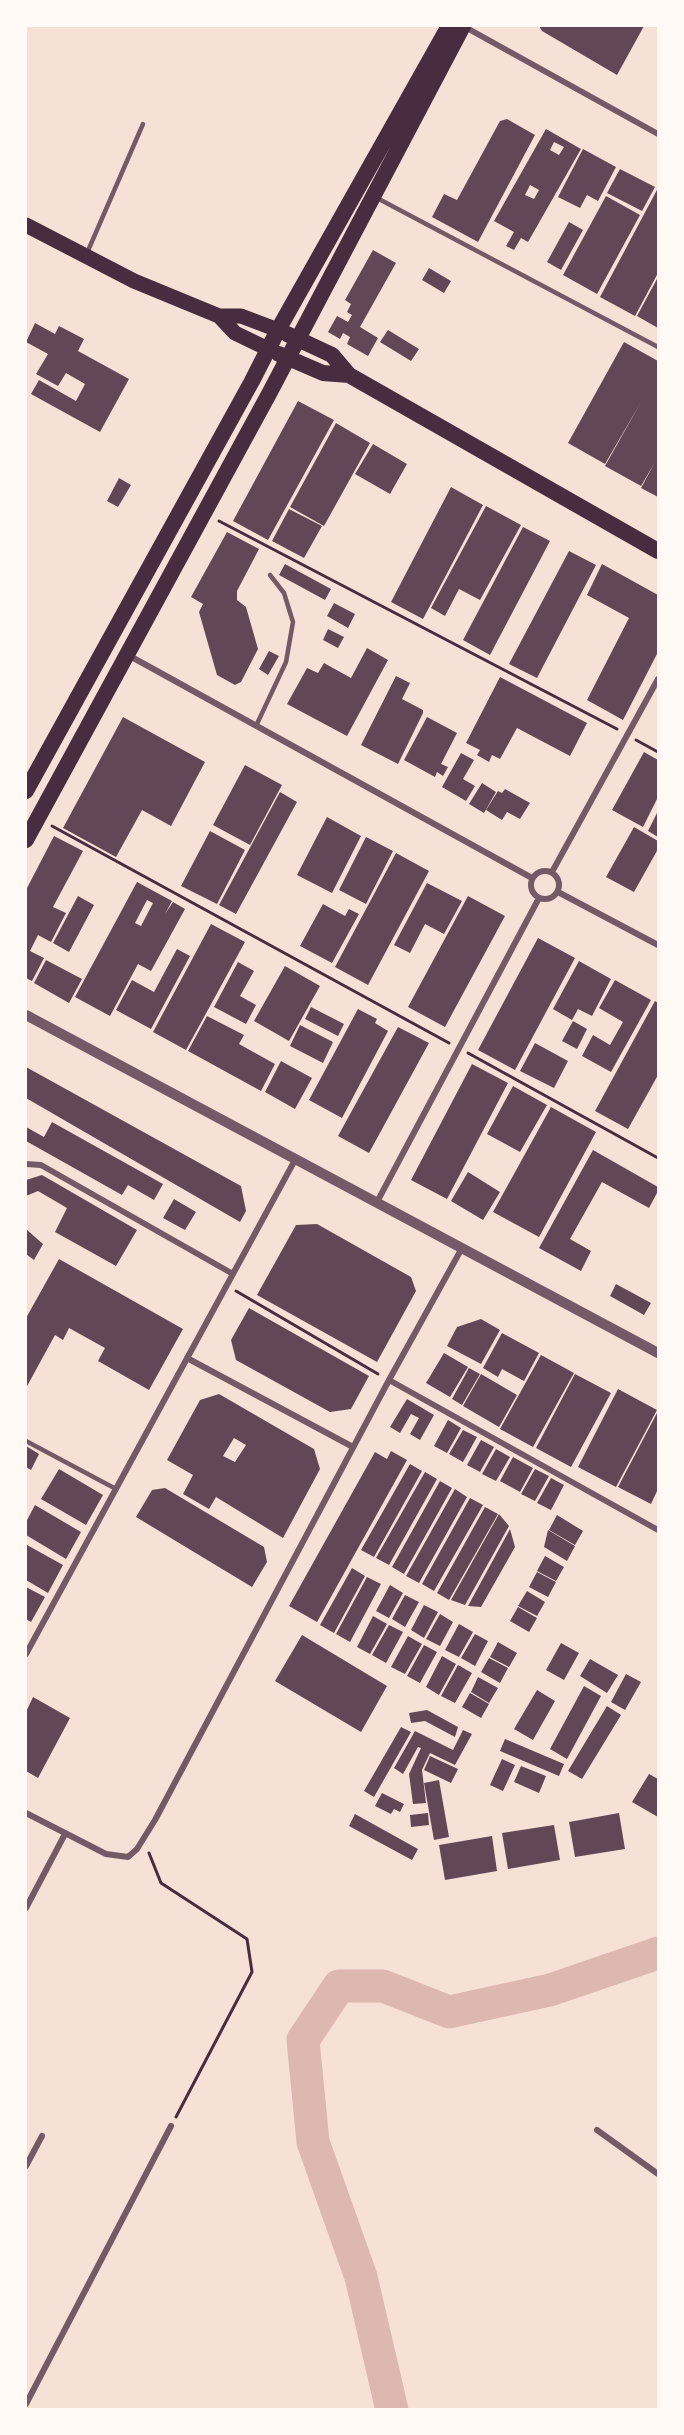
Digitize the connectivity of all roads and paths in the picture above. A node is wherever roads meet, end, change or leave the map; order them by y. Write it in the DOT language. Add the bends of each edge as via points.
graph roads {
  1 [pos="449,26"];
  2 [pos="463,26"];
  3 [pos="143,124"];
  4 [pos="658,132"];
  5 [pos="373,196"];
  6 [pos="26,225"];
  7 [pos="86,256"];
  8 [pos="219,316"];
  9 [pos="278,330"];
  10 [pos="297,339"];
  11 [pos="658,347"];
  12 [pos="268,349"];
  13 [pos="287,357"];
  14 [pos="349,375"];
  15 [pos="205,513"];
  16 [pos="658,551"];
  17 [pos="270,575"];
  18 [pos="128,655"];
  19 [pos="658,679"];
  20 [pos="256,726"];
  21 [pos="628,735"];
  22 [pos="658,752"];
  23 [pos="26,791"];
  24 [pos="38,818"];
  25 [pos="26,840"];
  26 [pos="552,872"];
  27 [pos="532,878"];
  28 [pos="558,892"];
  29 [pos="539,898"];
  30 [pos="658,945"];
  31 [pos="26,1015"];
  32 [pos="459,1048"];
  33 [pos="658,1158"];
  34 [pos="295,1160"];
  35 [pos="26,1164"];
  36 [pos="377,1202"];
  37 [pos="462,1248"];
  38 [pos="233,1275"];
  39 [pos="227,1286"];
  40 [pos="658,1353"];
  41 [pos="187,1358"];
  42 [pos="389,1380"];
  43 [pos="26,1441"];
  44 [pos="353,1447"];
  45 [pos="116,1489"];
  46 [pos="658,1530"];
  47 [pos="26,1654"];
  48 [pos="26,1813"];
  49 [pos="65,1834"];
  50 [pos="144,1840"];
  51 [pos="26,1908"];
  52 [pos="171,2126"];
  53 [pos="597,2130"];
  54 [pos="42,2136"];
  55 [pos="26,2166"];
  56 [pos="658,2174"];
  57 [pos="26,2404"];
  1 -- 9 [label="highway"];
  2 -- 4 [label="street"];
  2 -- 5 [label="highway"];
  3 -- 7 [label="lane"];
  5 -- 10 [label="highway"];
  5 -- 11 [label="lane"];
  6 -- 7 [label="main road"];
  7 -- 8 [label="main road" via="134,281"];
  8 -- 9 [label="main road" via="242,316"];
  8 -- 12 [label="main road" via="235,333"];
  9 -- 10 [label="highway"];
  9 -- 12 [label="highway"];
  10 -- 13 [label="highway"];
  10 -- 14 [label="highway" via="332,355"];
  12 -- 13 [label="highway"];
  12 -- 23 [label="highway"];
  13 -- 14 [label="highway" via="323,373"];
  13 -- 15 [label="highway"];
  14 -- 16 [label="highway"];
  15 -- 18 [label="highway"];
  15 -- 21 [label="path"];
  17 -- 20 [label="lane" via="284,592 293,622 286,662"];
  18 -- 20 [label="street"];
  18 -- 24 [label="highway"];
  19 -- 21 [label="street"];
  20 -- 27 [label="street"];
  21 -- 22 [label="path"];
  21 -- 26 [label="street"];
  24 -- 25 [label="highway"];
  24 -- 32 [label="path"];
  26 -- 27 [label="street" via="543,870"];
  26 -- 28 [label="street" via="560,883"];
  27 -- 29 [label="street" via="531,887"];
  28 -- 29 [label="street" via="552,898"];
  28 -- 30 [label="street"];
  29 -- 32 [label="street"];
  31 -- 34 [label="street"];
  32 -- 33 [label="path"];
  32 -- 36 [label="street"];
  34 -- 36 [label="street"];
  34 -- 38 [label="street"];
  35 -- 38 [label="street" via="41,1166"];
  36 -- 37 [label="street"];
  37 -- 40 [label="street"];
  37 -- 42 [label="street"];
  38 -- 39 [label="street"];
  39 -- 41 [label="street"];
  39 -- 42 [label="path"];
  41 -- 44 [label="street"];
  41 -- 45 [label="street"];
  42 -- 44 [label="street"];
  42 -- 46 [label="street"];
  43 -- 45 [label="lane"];
  44 -- 50 [label="street"];
  45 -- 47 [label="street"];
  48 -- 49 [label="street"];
  49 -- 50 [label="street" via="106,1854 128,1857"];
  49 -- 51 [label="street"];
  50 -- 52 [label="path" via="161,1883 247,1939 252,1972"];
  52 -- 57 [label="street"];
  53 -- 56 [label="street"];
  54 -- 55 [label="street"];
}
